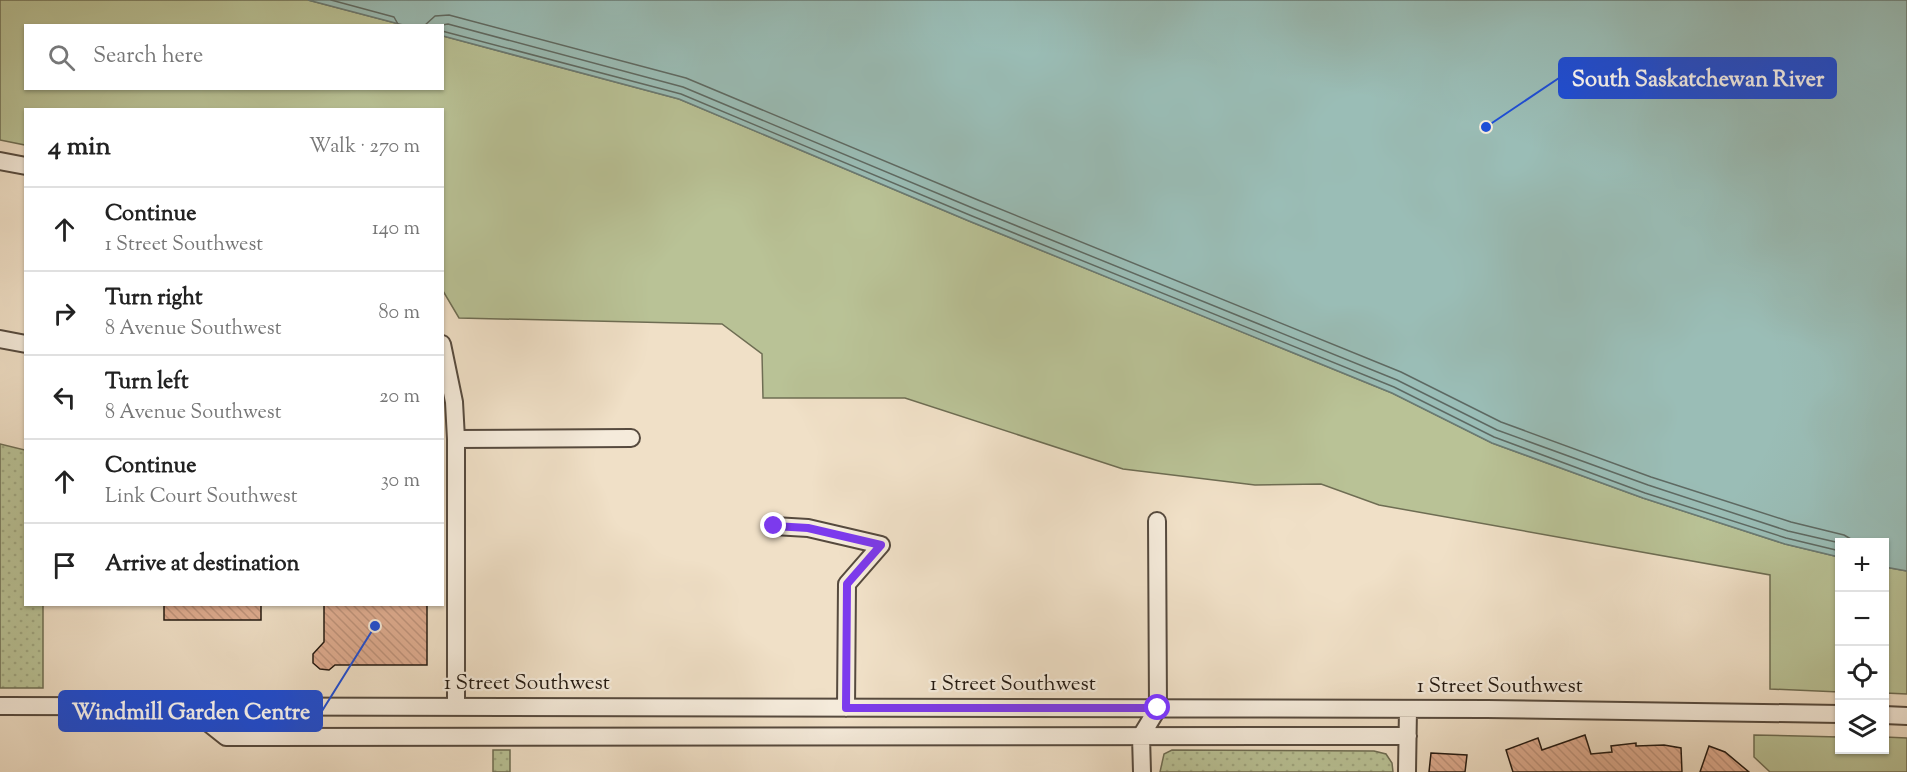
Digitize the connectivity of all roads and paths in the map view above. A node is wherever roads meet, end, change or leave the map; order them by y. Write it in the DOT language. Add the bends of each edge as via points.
graph roads {
  1 [pos="0,161"];
  2 [pos="24,166"];
  3 [pos="0,339"];
  4 [pos="24,344"];
  5 [pos="444,354"];
  6 [pos="632,438"];
  7 [pos="456,439"];
  8 [pos="1157,521"];
  9 [pos="774,526"];
  10 [pos="0,706"];
  11 [pos="187,706"];
  12 [pos="456,707"];
  13 [pos="846,708"];
  14 [pos="1158,708"];
  15 [pos="1408,709"];
  16 [pos="1835,714"];
  17 [pos="1889,715"];
  18 [pos="1907,716"];
  19 [pos="1141,736"];
  20 [pos="1408,736"];
  21 [pos="1142,772"];
  22 [pos="1407,772"];
  1 -- 2 [label="street"];
  3 -- 4 [label="street"];
  5 -- 7 [label="street" via="454,402"];
  6 -- 7 [label="street"];
  7 -- 12 [label="street"];
  8 -- 14 [label="street"];
  9 -- 13 [label="street" via="808,528 881,545 847,584"];
  10 -- 11 [label="street, 1 Street Southwest"];
  11 -- 12 [label="street, 1 Street Southwest"];
  11 -- 19 [label="street" via="226,737"];
  12 -- 13 [label="street, 1 Street Southwest"];
  13 -- 14 [label="street, 1 Street Southwest"];
  14 -- 15 [label="street, 1 Street Southwest"];
  14 -- 19 [label="street"];
  15 -- 16 [label="street, 1 Street Southwest"];
  15 -- 20 [label="street"];
  17 -- 18 [label="street"];
  19 -- 20 [label="street"];
  19 -- 21 [label="street"];
  20 -- 22 [label="street"];
}
